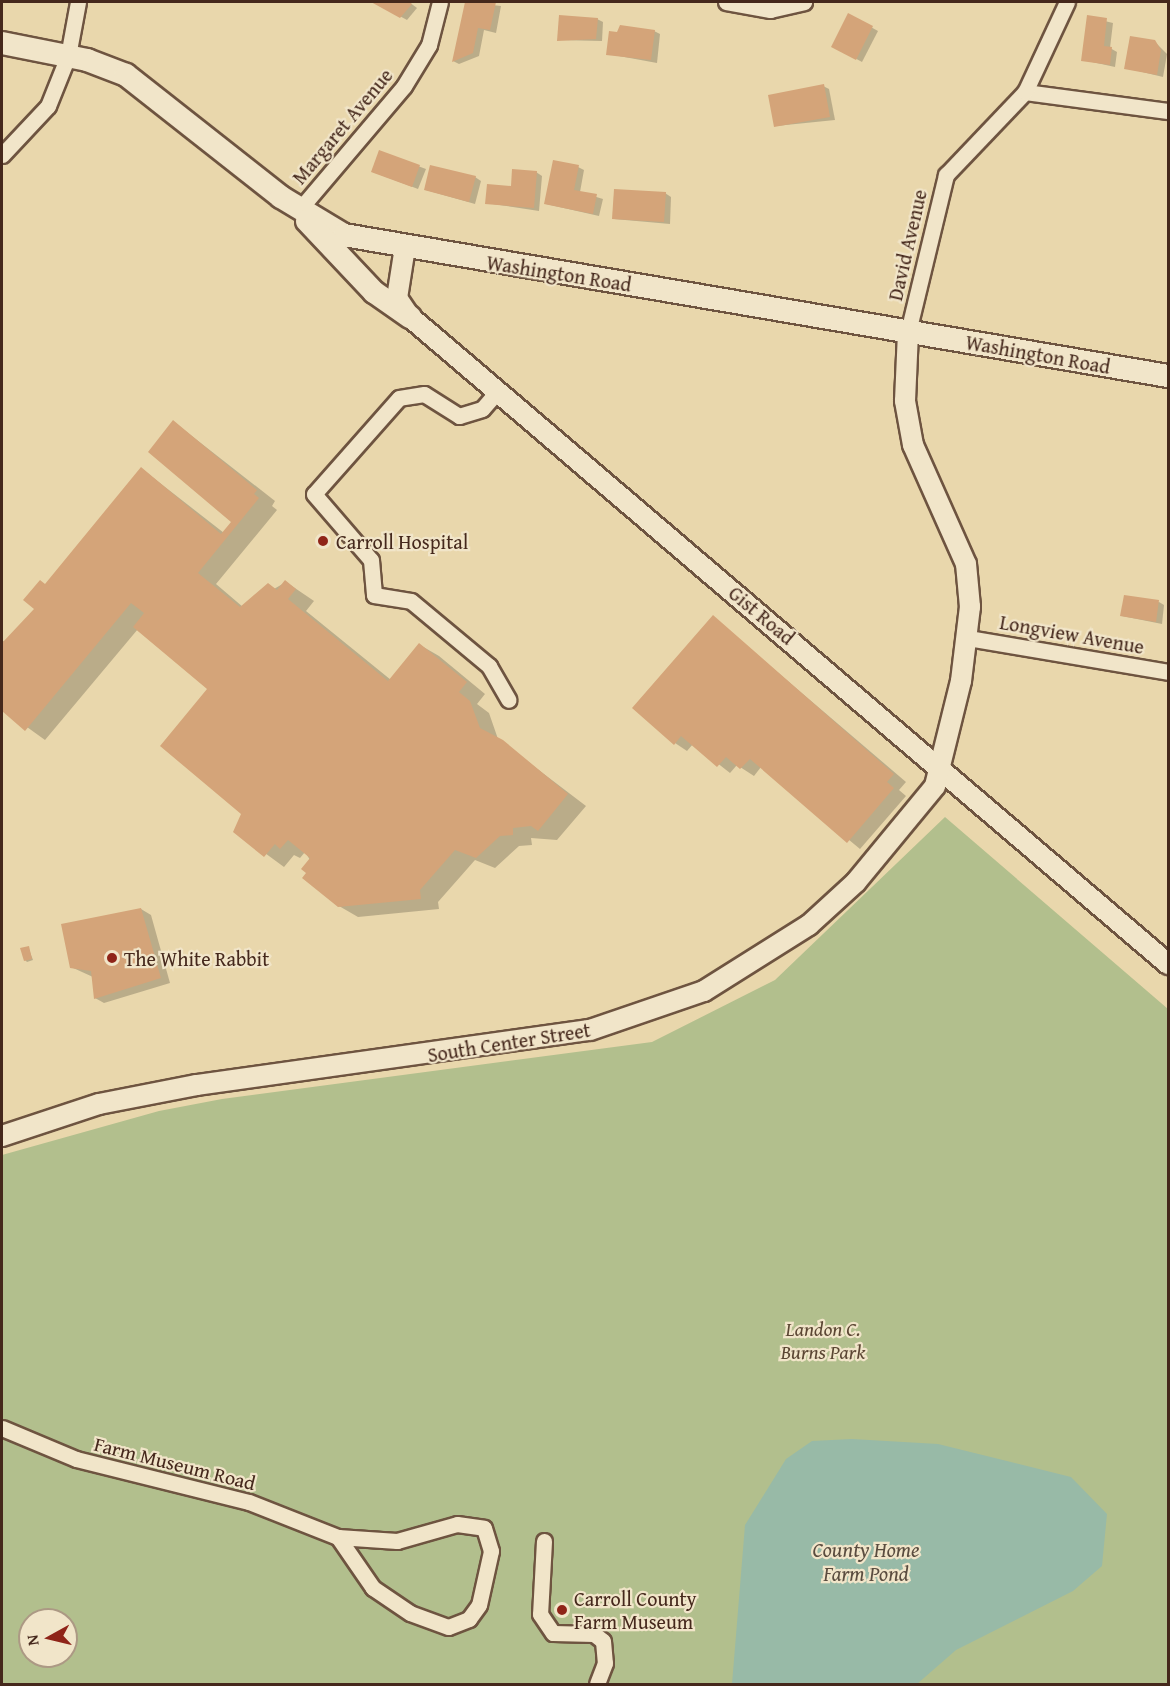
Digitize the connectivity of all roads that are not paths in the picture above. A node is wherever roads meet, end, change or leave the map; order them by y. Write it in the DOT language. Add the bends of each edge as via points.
graph roads {
  1 [pos="78,2"];
  2 [pos="440,2"];
  3 [pos="726,2"];
  4 [pos="804,2"];
  5 [pos="1067,2"];
  6 [pos="2,43"];
  7 [pos="68,56"];
  8 [pos="1025,92"];
  9 [pos="1168,111"];
  10 [pos="2,155"];
  11 [pos="299,210"];
  12 [pos="405,248"];
  13 [pos="410,317"];
  14 [pos="908,332"];
  15 [pos="1168,376"];
  16 [pos="496,393"];
  17 [pos="968,638"];
  18 [pos="1168,672"];
  19 [pos="509,700"];
  20 [pos="942,771"];
  21 [pos="1168,964"];
  22 [pos="2,1136"];
  23 [pos="2,1428"];
  24 [pos="338,1536"];
  25 [pos="544,1541"];
  26 [pos="597,1684"];
  1 -- 7 [label="street"];
  2 -- 11 [label="street, Margaret Avenue" via="429,45 404,86"];
  3 -- 4 [label="street" via="770,10"];
  5 -- 8 [label="street, David Avenue"];
  6 -- 7 [label="main road, Washington Road"];
  7 -- 10 [label="street" via="48,106"];
  7 -- 11 [label="main road, Washington Road" via="142,86"];
  8 -- 9 [label="street"];
  8 -- 14 [label="street, David Avenue" via="946,175"];
  11 -- 12 [label="main road, Washington Road" via="344,235"];
  11 -- 13 [label="main road" via="318,237 374,292"];
  12 -- 13 [label="street, Gist Road" via="397,298"];
  12 -- 14 [label="main road, Washington Road"];
  13 -- 16 [label="street, Gist Road"];
  14 -- 15 [label="main road, Washington Road"];
  14 -- 17 [label="street, South Center Street" via="908,423 921,465 963,549"];
  16 -- 19 [label="street" via="482,409 459,416 424,393 399,398 314,494 371,560 374,595 411,601 489,666"];
  16 -- 20 [label="street, Gist Road"];
  17 -- 18 [label="street, Longview Avenue"];
  17 -- 20 [label="street, South Center Street"];
  20 -- 21 [label="street, Gist Road"];
  20 -- 22 [label="street, South Center Street" via="884,849 809,925 743,970 671,1005 551,1038 139,1096"];
  23 -- 24 [label="street, Farm Museum Road" via="76,1459 249,1502"];
  24 -- 24 [label="street, Farm Museum Road" via="397,1541 457,1524 484,1528 491,1551 478,1605 469,1619 448,1627 410,1613 373,1588"];
  25 -- 26 [label="street" via="540,1614 553,1633 594,1634 603,1641 605,1663"];
}
